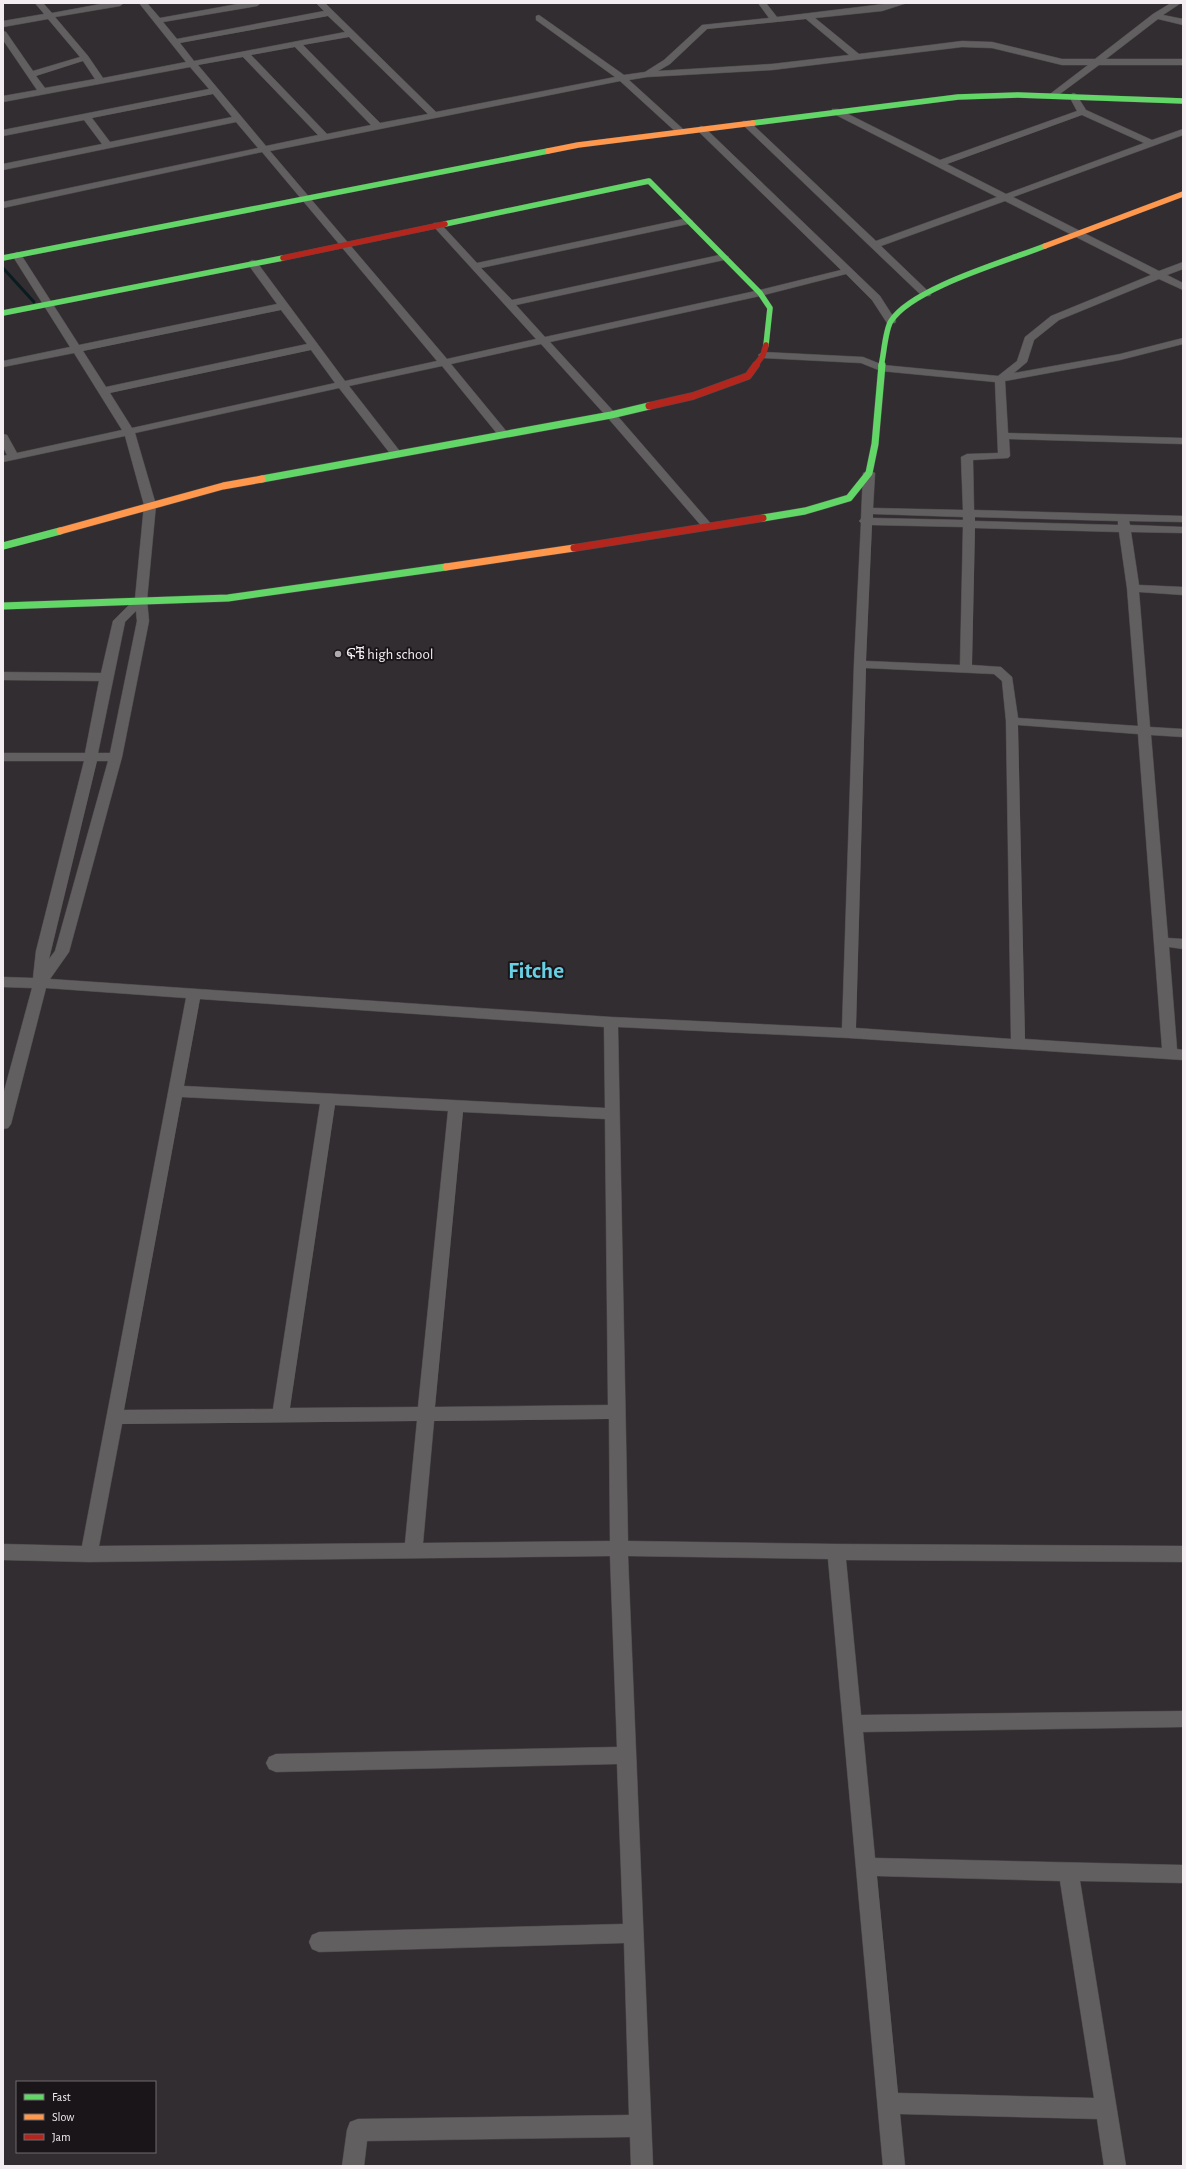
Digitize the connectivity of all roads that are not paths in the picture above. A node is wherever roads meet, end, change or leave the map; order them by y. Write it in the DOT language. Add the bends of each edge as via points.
graph roads {
  1 [pos="39,3"];
  2 [pos="120,3"];
  3 [pos="143,3"];
  4 [pos="257,3"];
  5 [pos="320,3"];
  6 [pos="762,3"];
  7 [pos="903,3"];
  8 [pos="1177,3"];
  9 [pos="329,13"];
  10 [pos="50,16"];
  11 [pos="1156,16"];
  12 [pos="810,17"];
  13 [pos="538,18"];
  14 [pos="775,20"];
  15 [pos="157,21"];
  16 [pos="1183,22"];
  17 [pos="3,24"];
  18 [pos="3,34"];
  19 [pos="350,34"];
  20 [pos="174,42"];
  21 [pos="297,44"];
  22 [pos="245,54"];
  23 [pos="857,56"];
  24 [pos="85,58"];
  25 [pos="1096,62"];
  26 [pos="1183,62"];
  27 [pos="191,63"];
  28 [pos="647,74"];
  29 [pos="31,75"];
  30 [pos="622,78"];
  31 [pos="101,81"];
  32 [pos="213,91"];
  33 [pos="43,92"];
  34 [pos="1053,96"];
  35 [pos="1072,96"];
  36 [pos="3,99"];
  37 [pos="1183,101"];
  38 [pos="835,112"];
  39 [pos="1082,112"];
  40 [pos="434,115"];
  41 [pos="86,116"];
  42 [pos="237,119"];
  43 [pos="746,123"];
  44 [pos="377,126"];
  45 [pos="701,129"];
  46 [pos="680,131"];
  47 [pos="1183,132"];
  48 [pos="3,133"];
  49 [pos="325,137"];
  50 [pos="1151,143"];
  51 [pos="108,146"];
  52 [pos="264,149"];
  53 [pos="938,164"];
  54 [pos="3,167"];
  55 [pos="1183,194"];
  56 [pos="1004,197"];
  57 [pos="304,198"];
  58 [pos="3,205"];
  59 [pos="688,221"];
  60 [pos="437,226"];
  61 [pos="1078,234"];
  62 [pos="346,245"];
  63 [pos="875,245"];
  64 [pos="17,255"];
  65 [pos="724,257"];
  66 [pos="3,258"];
  67 [pos="252,264"];
  68 [pos="1183,265"];
  69 [pos="474,266"];
  70 [pos="847,272"];
  71 [pos="1159,274"];
  72 [pos="1183,287"];
  73 [pos="760,293"];
  74 [pos="926,294"];
  75 [pos="49,304"];
  76 [pos="509,304"];
  77 [pos="284,306"];
  78 [pos="3,313"];
  79 [pos="891,321"];
  80 [pos="544,341"];
  81 [pos="1183,341"];
  82 [pos="313,346"];
  83 [pos="77,349"];
  84 [pos="763,355"];
  85 [pos="445,362"];
  86 [pos="3,364"];
  87 [pos="881,368"];
  88 [pos="1000,378"];
  89 [pos="342,386"];
  90 [pos="104,391"];
  91 [pos="611,415"];
  92 [pos="129,432"];
  93 [pos="503,434"];
  94 [pos="1003,436"];
  95 [pos="3,437"];
  96 [pos="1183,441"];
  97 [pos="396,454"];
  98 [pos="8,458"];
  99 [pos="869,474"];
  100 [pos="150,505"];
  101 [pos="866,516"];
  102 [pos="969,518"];
  103 [pos="1183,519"];
  104 [pos="1124,523"];
  105 [pos="708,527"];
  106 [pos="1183,530"];
  107 [pos="3,546"];
  108 [pos="1133,588"];
  109 [pos="1183,591"];
  110 [pos="141,600"];
  111 [pos="3,606"];
  112 [pos="860,664"];
  113 [pos="966,669"];
  114 [pos="3,676"];
  115 [pos="106,677"];
  116 [pos="1012,721"];
  117 [pos="1144,730"];
  118 [pos="1183,732"];
  119 [pos="3,757"];
  120 [pos="91,757"];
  121 [pos="116,757"];
  122 [pos="1162,942"];
  123 [pos="1183,944"];
  124 [pos="3,982"];
  125 [pos="40,983"];
  126 [pos="194,993"];
  127 [pos="611,1022"];
  128 [pos="850,1034"];
  129 [pos="1018,1044"];
  130 [pos="1177,1054"];
  131 [pos="175,1092"];
  132 [pos="328,1099"];
  133 [pos="456,1106"];
  134 [pos="613,1114"];
  135 [pos="3,1124"];
  136 [pos="617,1412"];
  137 [pos="426,1414"];
  138 [pos="281,1415"];
  139 [pos="115,1417"];
  140 [pos="619,1548"];
  141 [pos="413,1550"];
  142 [pos="3,1552"];
  143 [pos="836,1552"];
  144 [pos="89,1554"];
  145 [pos="1183,1554"];
  146 [pos="1183,1719"];
  147 [pos="852,1724"];
  148 [pos="626,1755"];
  149 [pos="276,1763"];
  150 [pos="867,1867"];
  151 [pos="1068,1871"];
  152 [pos="1183,1874"];
  153 [pos="633,1933"];
  154 [pos="319,1942"];
  155 [pos="889,2103"];
  156 [pos="1106,2109"];
  157 [pos="640,2126"];
  158 [pos="353,2166"];
  159 [pos="642,2166"];
  160 [pos="894,2166"];
  161 [pos="1115,2166"];
  1 -- 10 [label="street"];
  2 -- 10 [label="street"];
  3 -- 15 [label="street"];
  4 -- 15 [label="street"];
  5 -- 9 [label="street"];
  6 -- 14 [label="street"];
  7 -- 12 [label="street"];
  8 -- 11 [label="street"];
  9 -- 19 [label="street"];
  9 -- 20 [label="street"];
  10 -- 17 [label="street"];
  10 -- 24 [label="street"];
  11 -- 16 [label="street"];
  11 -- 25 [label="street"];
  12 -- 14 [label="street"];
  12 -- 23 [label="street"];
  13 -- 30 [label="street"];
  14 -- 28 [label="street" via="705,27 667,62"];
  15 -- 20 [label="street"];
  18 -- 29 [label="street"];
  19 -- 21 [label="street"];
  19 -- 40 [label="street"];
  20 -- 27 [label="street"];
  21 -- 22 [label="street"];
  21 -- 44 [label="street"];
  22 -- 27 [label="street"];
  22 -- 49 [label="street"];
  23 -- 25 [label="street" via="976,44 992,45 1062,62"];
  23 -- 28 [label="street" via="772,67"];
  24 -- 29 [label="street"];
  24 -- 31 [label="street"];
  25 -- 26 [label="street"];
  25 -- 34 [label="street"];
  27 -- 31 [label="street"];
  27 -- 32 [label="street"];
  28 -- 30 [label="street"];
  29 -- 33 [label="street"];
  30 -- 40 [label="street"];
  30 -- 46 [label="street"];
  31 -- 33 [label="street"];
  32 -- 41 [label="street"];
  32 -- 42 [label="street"];
  33 -- 36 [label="street"];
  34 -- 35 [label="street"];
  34 -- 38 [label="street" via="958,97"];
  35 -- 37 [label="street"];
  35 -- 39 [label="street"];
  38 -- 43 [label="street"];
  38 -- 53 [label="street"];
  39 -- 50 [label="street"];
  39 -- 53 [label="street"];
  40 -- 44 [label="street"];
  41 -- 48 [label="street"];
  41 -- 51 [label="street"];
  42 -- 51 [label="street"];
  42 -- 52 [label="street"];
  43 -- 45 [label="street"];
  43 -- 63 [label="street"];
  44 -- 49 [label="street"];
  45 -- 46 [label="street"];
  45 -- 70 [label="street"];
  46 -- 57 [label="street" via="578,145"];
  47 -- 50 [label="street"];
  49 -- 52 [label="street"];
  50 -- 56 [label="street"];
  51 -- 54 [label="street"];
  52 -- 57 [label="street"];
  52 -- 58 [label="street"];
  53 -- 56 [label="street"];
  55 -- 61 [label="street"];
  56 -- 61 [label="street"];
  56 -- 63 [label="street"];
  57 -- 62 [label="street"];
  57 -- 64 [label="street"];
  59 -- 60 [label="street" via="649,181"];
  59 -- 65 [label="street"];
  59 -- 69 [label="street"];
  60 -- 62 [label="street"];
  60 -- 69 [label="street"];
  61 -- 71 [label="street"];
  61 -- 74 [label="street"];
  62 -- 67 [label="street"];
  62 -- 85 [label="street"];
  63 -- 74 [label="street"];
  64 -- 66 [label="street"];
  64 -- 75 [label="street"];
  65 -- 73 [label="street"];
  65 -- 76 [label="street"];
  67 -- 75 [label="street"];
  67 -- 77 [label="street"];
  68 -- 71 [label="street"];
  69 -- 76 [label="street"];
  70 -- 73 [label="street"];
  70 -- 79 [label="street" via="876,298"];
  71 -- 72 [label="street"];
  71 -- 88 [label="street" via="1055,318 1029,339 1022,362"];
  73 -- 80 [label="street"];
  73 -- 84 [label="street" via="770,308 768,340"];
  74 -- 79 [label="street" via="905,306"];
  75 -- 78 [label="street"];
  75 -- 83 [label="street"];
  76 -- 80 [label="street"];
  77 -- 82 [label="street"];
  77 -- 83 [label="street"];
  79 -- 87 [label="street"];
  80 -- 85 [label="street"];
  80 -- 91 [label="street"];
  81 -- 88 [label="street" via="1120,357"];
  82 -- 89 [label="street"];
  82 -- 90 [label="street"];
  83 -- 86 [label="street"];
  83 -- 90 [label="street"];
  84 -- 87 [label="street" via="862,360"];
  84 -- 91 [label="street" via="748,376 693,396"];
  85 -- 89 [label="street"];
  85 -- 93 [label="street"];
  87 -- 88 [label="street"];
  87 -- 99 [label="street" via="876,444"];
  88 -- 94 [label="street"];
  89 -- 92 [label="street"];
  89 -- 97 [label="street"];
  90 -- 92 [label="street"];
  91 -- 93 [label="street"];
  91 -- 105 [label="street"];
  92 -- 98 [label="street"];
  92 -- 100 [label="street"];
  93 -- 97 [label="street"];
  94 -- 96 [label="street"];
  94 -- 102 [label="street" via="1004,456 966,458"];
  95 -- 98 [label="street"];
  97 -- 100 [label="street" via="224,486"];
  99 -- 101 [label="street"];
  99 -- 105 [label="street" via="849,498 805,511"];
  100 -- 107 [label="street"];
  100 -- 110 [label="street"];
  101 -- 102 [label="street"];
  101 -- 112 [label="street"];
  102 -- 104 [label="street"];
  102 -- 113 [label="street"];
  103 -- 104 [label="street"];
  104 -- 106 [label="street"];
  104 -- 108 [label="street"];
  105 -- 110 [label="street" via="345,583 228,598"];
  108 -- 109 [label="street"];
  108 -- 117 [label="street"];
  110 -- 111 [label="street"];
  110 -- 115 [label="street" via="119,621"];
  110 -- 121 [label="street" via="143,621"];
  112 -- 113 [label="street"];
  112 -- 128 [label="street"];
  113 -- 116 [label="street" via="997,670 1008,680"];
  114 -- 115 [label="street"];
  115 -- 120 [label="street"];
  116 -- 117 [label="street"];
  116 -- 129 [label="street"];
  117 -- 118 [label="street"];
  117 -- 122 [label="street"];
  119 -- 120 [label="street"];
  120 -- 121 [label="street"];
  120 -- 125 [label="street" via="42,951"];
  121 -- 125 [label="street" via="62,952"];
  122 -- 123 [label="street"];
  122 -- 130 [label="street"];
  124 -- 125 [label="street"];
  125 -- 126 [label="street"];
  125 -- 135 [label="street"];
  126 -- 127 [label="street"];
  126 -- 131 [label="street"];
  127 -- 128 [label="street"];
  127 -- 134 [label="street"];
  128 -- 129 [label="street"];
  129 -- 130 [label="street"];
  131 -- 132 [label="street"];
  131 -- 139 [label="street"];
  132 -- 133 [label="street"];
  132 -- 138 [label="street"];
  133 -- 134 [label="street"];
  133 -- 137 [label="street"];
  134 -- 136 [label="street"];
  136 -- 137 [label="street"];
  136 -- 140 [label="street"];
  137 -- 138 [label="street"];
  137 -- 141 [label="street"];
  138 -- 139 [label="street"];
  139 -- 144 [label="street"];
  140 -- 141 [label="street"];
  140 -- 143 [label="street"];
  140 -- 148 [label="street"];
  141 -- 144 [label="street"];
  142 -- 144 [label="street"];
  143 -- 145 [label="street"];
  143 -- 147 [label="street"];
  146 -- 147 [label="street"];
  147 -- 150 [label="street"];
  148 -- 149 [label="street"];
  148 -- 153 [label="street"];
  150 -- 151 [label="street"];
  150 -- 155 [label="street"];
  151 -- 152 [label="street"];
  151 -- 156 [label="street"];
  153 -- 154 [label="street"];
  153 -- 157 [label="street"];
  155 -- 156 [label="street"];
  155 -- 160 [label="street"];
  156 -- 161 [label="street"];
  157 -- 158 [label="street" via="358,2130"];
  157 -- 159 [label="street"];
}
